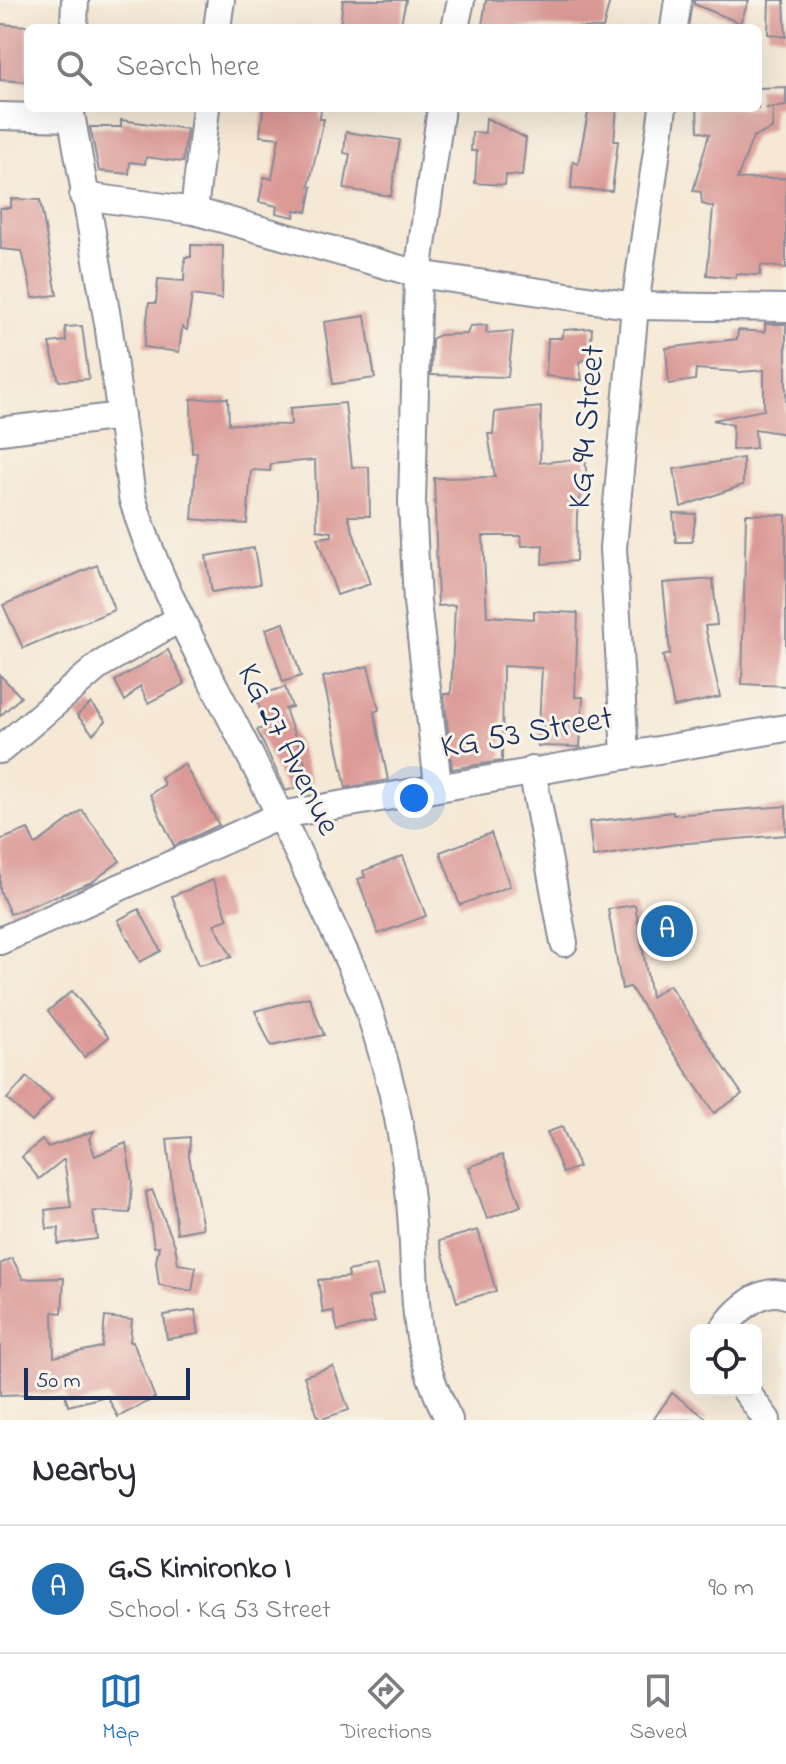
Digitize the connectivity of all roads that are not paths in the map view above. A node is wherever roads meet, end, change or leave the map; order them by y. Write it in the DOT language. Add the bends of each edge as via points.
graph roads {
  1 [pos="75,0"];
  2 [pos="221,0"];
  3 [pos="461,0"];
  4 [pos="678,0"];
  5 [pos="74,24"];
  6 [pos="218,24"];
  7 [pos="456,24"];
  8 [pos="675,24"];
  9 [pos="206,112"];
  10 [pos="440,112"];
  11 [pos="662,112"];
  12 [pos="70,113"];
  13 [pos="0,116"];
  14 [pos="83,196"];
  15 [pos="194,211"];
  16 [pos="418,274"];
  17 [pos="635,306"];
  18 [pos="786,308"];
  19 [pos="121,416"];
  20 [pos="0,431"];
  21 [pos="179,619"];
  22 [pos="786,728"];
  23 [pos="0,750"];
  24 [pos="625,754"];
  25 [pos="532,770"];
  26 [pos="438,785"];
  27 [pos="281,815"];
  28 [pos="0,941"];
  29 [pos="564,943"];
  30 [pos="786,1295"];
  31 [pos="729,1324"];
  32 [pos="749,1396"];
  33 [pos="449,1420"];
  34 [pos="767,1420"];
  1 -- 5 [label="street"];
  2 -- 6 [label="street"];
  3 -- 7 [label="street"];
  4 -- 8 [label="street"];
  9 -- 15 [label="street"];
  10 -- 16 [label="street"];
  11 -- 17 [label="street, KG 94 Street"];
  12 -- 13 [label="street"];
  12 -- 14 [label="street, KG 27 Avenue"];
  14 -- 15 [label="street"];
  14 -- 19 [label="street, KG 27 Avenue"];
  15 -- 16 [label="street"];
  16 -- 17 [label="street"];
  16 -- 26 [label="street" via="412,502 417,602"];
  17 -- 18 [label="street"];
  17 -- 24 [label="street, KG 94 Street" via="613,548"];
  19 -- 20 [label="street"];
  19 -- 21 [label="street, KG 27 Avenue" via="139,523"];
  21 -- 23 [label="street" via="101,664"];
  21 -- 27 [label="street, KG 27 Avenue"];
  22 -- 24 [label="street, KG 53 Street"];
  24 -- 25 [label="street, KG 53 Street"];
  25 -- 26 [label="street, KG 53 Street"];
  25 -- 29 [label="street"];
  26 -- 27 [label="street, KG 53 Street"];
  27 -- 28 [label="street, KG 53 Street"];
  27 -- 33 [label="street, KG 27 Avenue" via="367,1003 389,1071 412,1227 417,1329 423,1361"];
  30 -- 31 [label="street" via="778,1292 750,1301"];
  32 -- 34 [label="street"];
}
